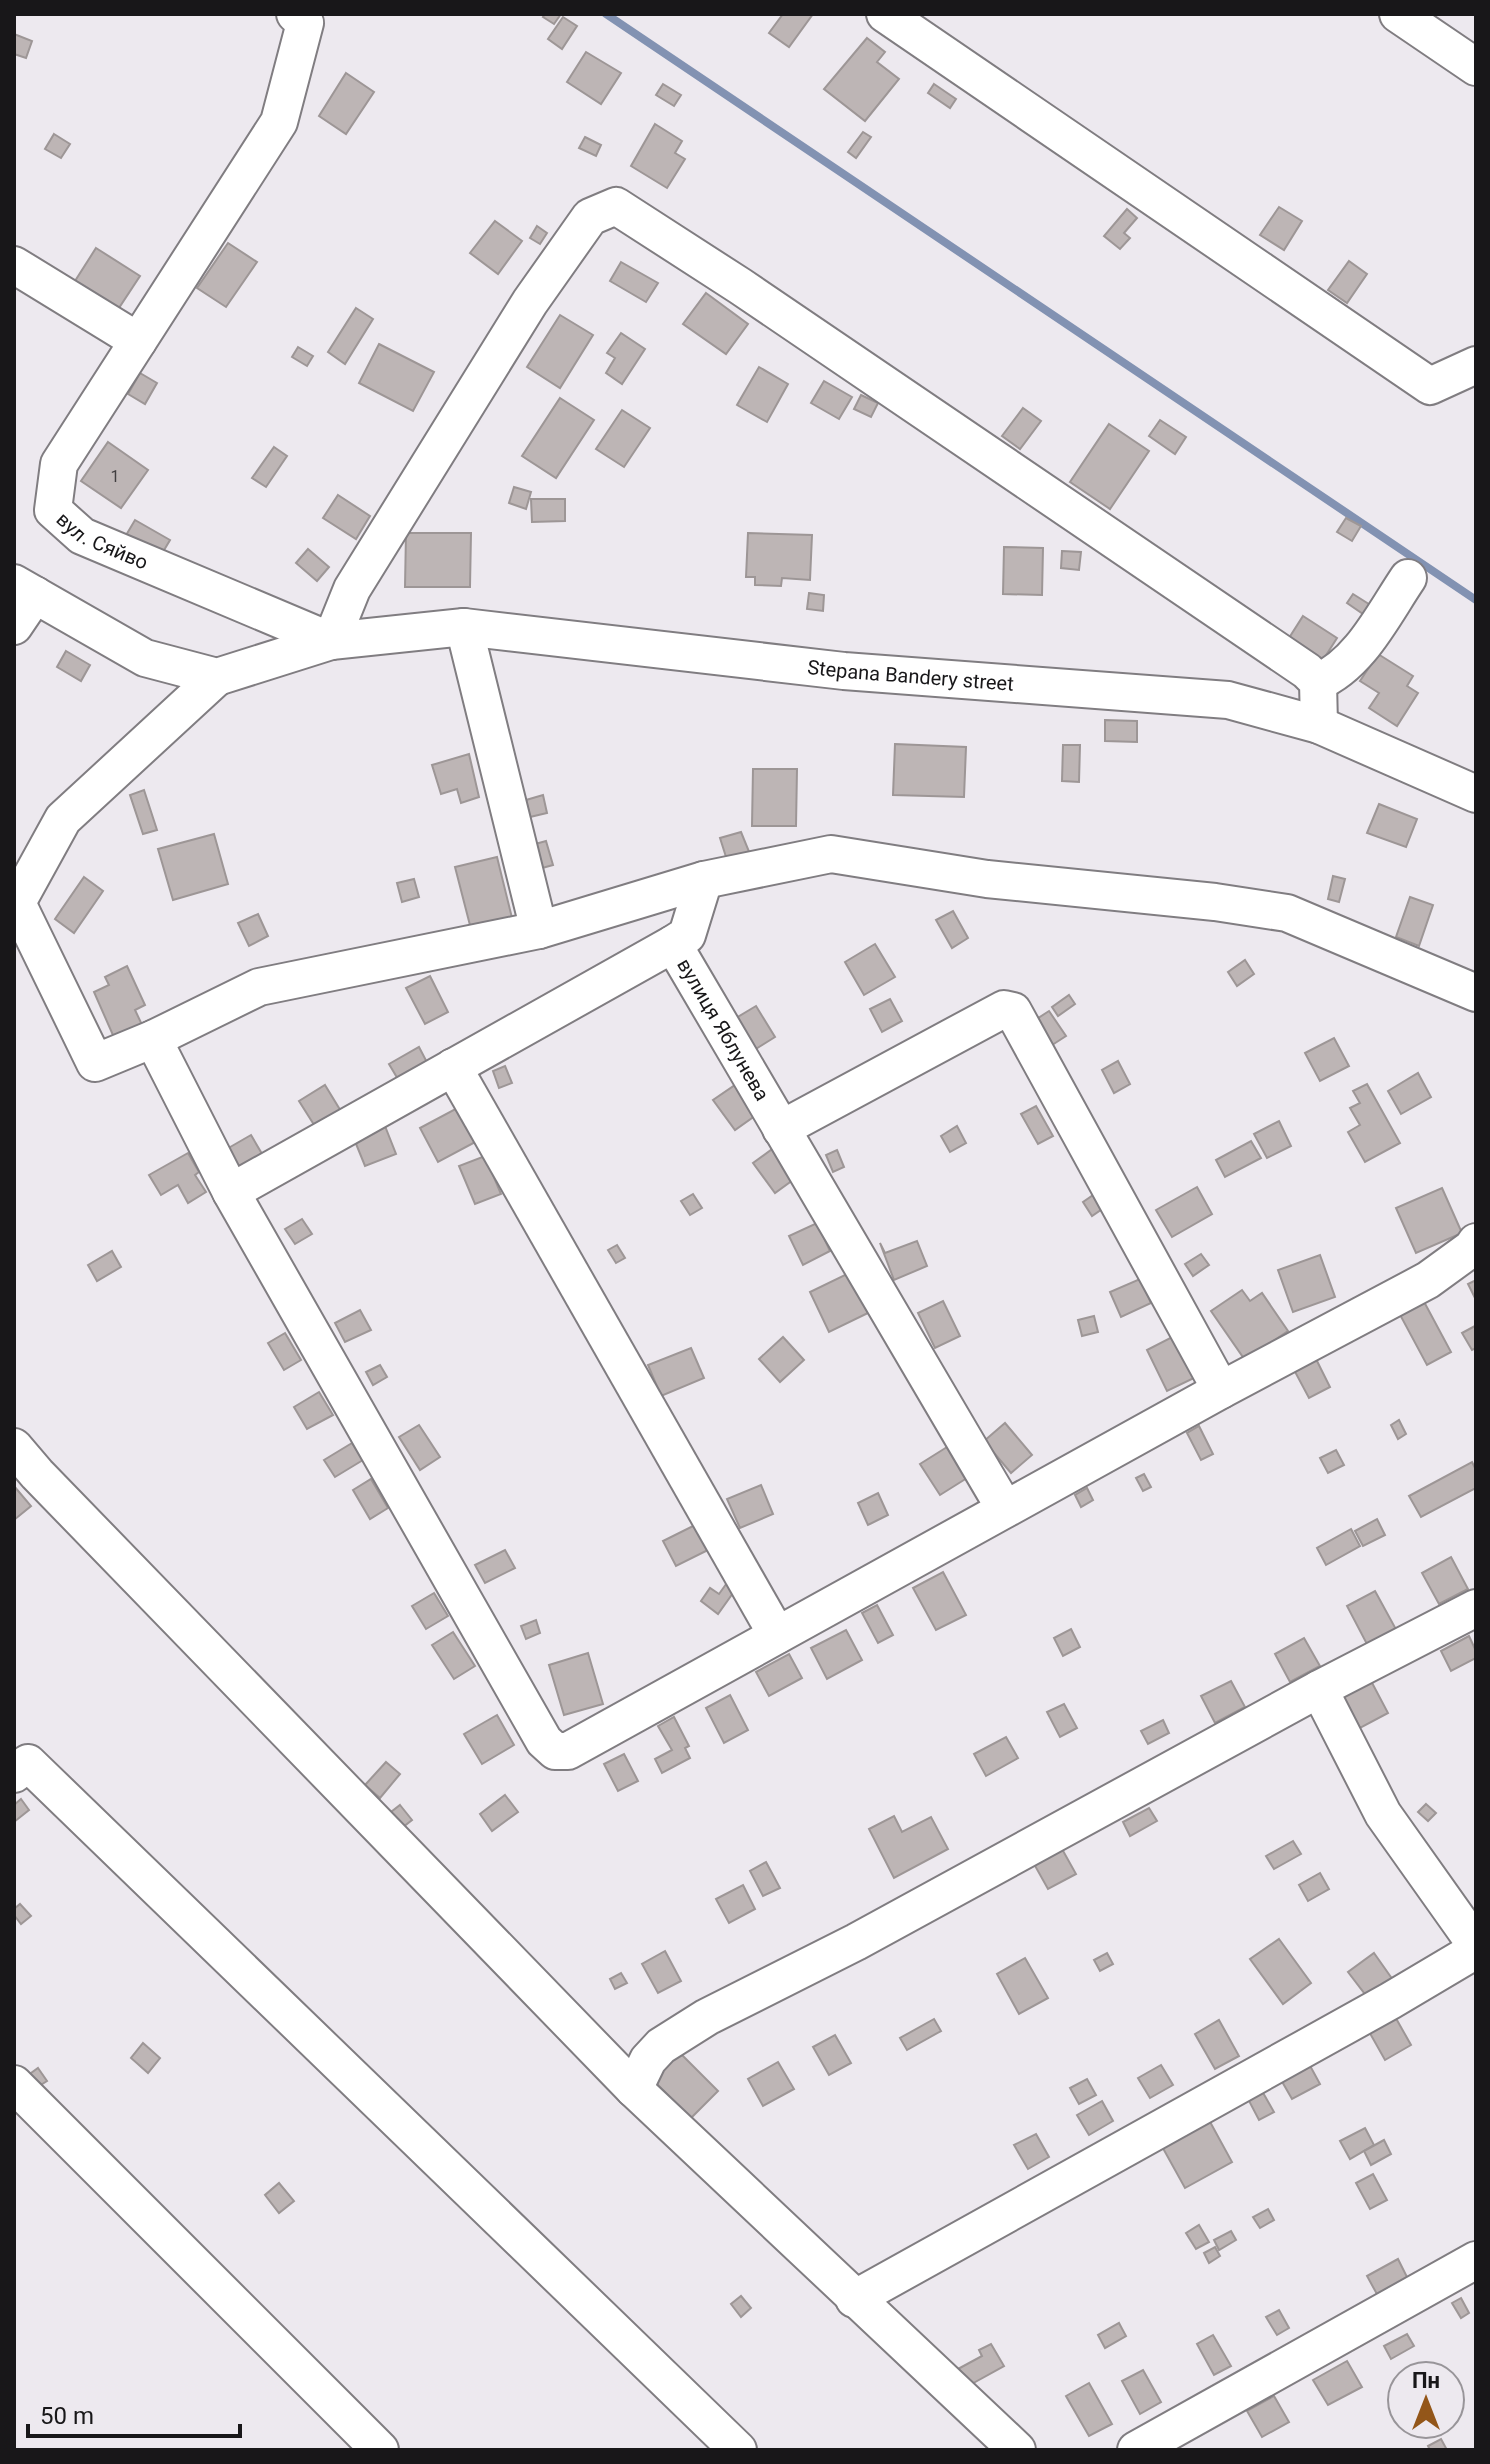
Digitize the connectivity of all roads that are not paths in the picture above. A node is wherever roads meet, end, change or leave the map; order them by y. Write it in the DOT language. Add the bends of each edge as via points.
graph roads {
  1 [pos="295,14"];
  2 [pos="885,14"];
  3 [pos="1398,14"];
  4 [pos="1476,67"];
  5 [pos="14,265"];
  6 [pos="138,341"];
  7 [pos="1476,365"];
  8 [pos="1408,578"];
  9 [pos="24,589"];
  10 [pos="14,626"];
  11 [pos="464,627"];
  12 [pos="331,641"];
  13 [pos="217,677"];
  14 [pos="1318,682"];
  15 [pos="1319,725"];
  16 [pos="1476,794"];
  17 [pos="704,880"];
  18 [pos="15,906"];
  19 [pos="539,930"];
  20 [pos="673,944"];
  21 [pos="1476,993"];
  22 [pos="153,1039"];
  23 [pos="453,1067"];
  24 [pos="781,1129"];
  25 [pos="231,1192"];
  26 [pos="1476,1242"];
  27 [pos="1221,1390"];
  28 [pos="14,1447"];
  29 [pos="1005,1509"];
  30 [pos="1476,1608"];
  31 [pos="777,1635"];
  32 [pos="1319,1689"];
  33 [pos="21,1768"];
  34 [pos="1476,1947"];
  35 [pos="14,2084"];
  36 [pos="634,2089"];
  37 [pos="1476,2260"];
  38 [pos="854,2299"];
  39 [pos="380,2450"];
  40 [pos="738,2450"];
  41 [pos="1017,2450"];
  42 [pos="1136,2450"];
  1 -- 6 [label="street, вул. Сяйво" via="305,23 279,122"];
  2 -- 7 [label="street" via="1430,386"];
  3 -- 4 [label="street"];
  5 -- 6 [label="street"];
  6 -- 12 [label="street, вул. Сяйво" via="59,464 53,510 82,536"];
  8 -- 14 [label="street" via="1364,644 1333,676"];
  9 -- 10 [label="street"];
  9 -- 13 [label="street" via="145,658"];
  11 -- 12 [label="street, Stepana Bandery street"];
  11 -- 15 [label="street, Stepana Bandery street" via="844,671 1228,700"];
  11 -- 19 [label="street"];
  12 -- 13 [label="street, Stepana Bandery street"];
  12 -- 14 [label="street" via="352,589 530,302 590,217 616,206"];
  13 -- 18 [label="street" via="63,819"];
  14 -- 15 [label="street"];
  15 -- 16 [label="street, Stepana Bandery street"];
  17 -- 19 [label="street"];
  17 -- 20 [label="street" via="687,935"];
  17 -- 21 [label="street" via="831,854 987,879 1215,902 1287,913"];
  18 -- 22 [label="street" via="95,1063"];
  19 -- 22 [label="street" via="259,987"];
  20 -- 23 [label="street, вулиця Яблунева"];
  20 -- 24 [label="street, вулиця Яблунева"];
  22 -- 25 [label="street"];
  23 -- 25 [label="street, вулиця Яблунева"];
  23 -- 31 [label="street"];
  24 -- 27 [label="street" via="1004,1009 1013,1011"];
  24 -- 29 [label="street, вулиця Яблунева"];
  25 -- 31 [label="street" via="544,1741 555,1751 568,1751"];
  26 -- 27 [label="street" via="1428,1280"];
  27 -- 29 [label="street"];
  28 -- 36 [label="street"];
  29 -- 31 [label="street"];
  30 -- 32 [label="street"];
  32 -- 34 [label="street" via="1383,1814"];
  32 -- 36 [label="street" via="678,2034 648,2060"];
  33 -- 40 [label="street"];
  34 -- 38 [label="street" via="1390,2001"];
  35 -- 39 [label="street"];
  36 -- 38 [label="street"];
  37 -- 42 [label="street"];
  38 -- 41 [label="street"];
}
